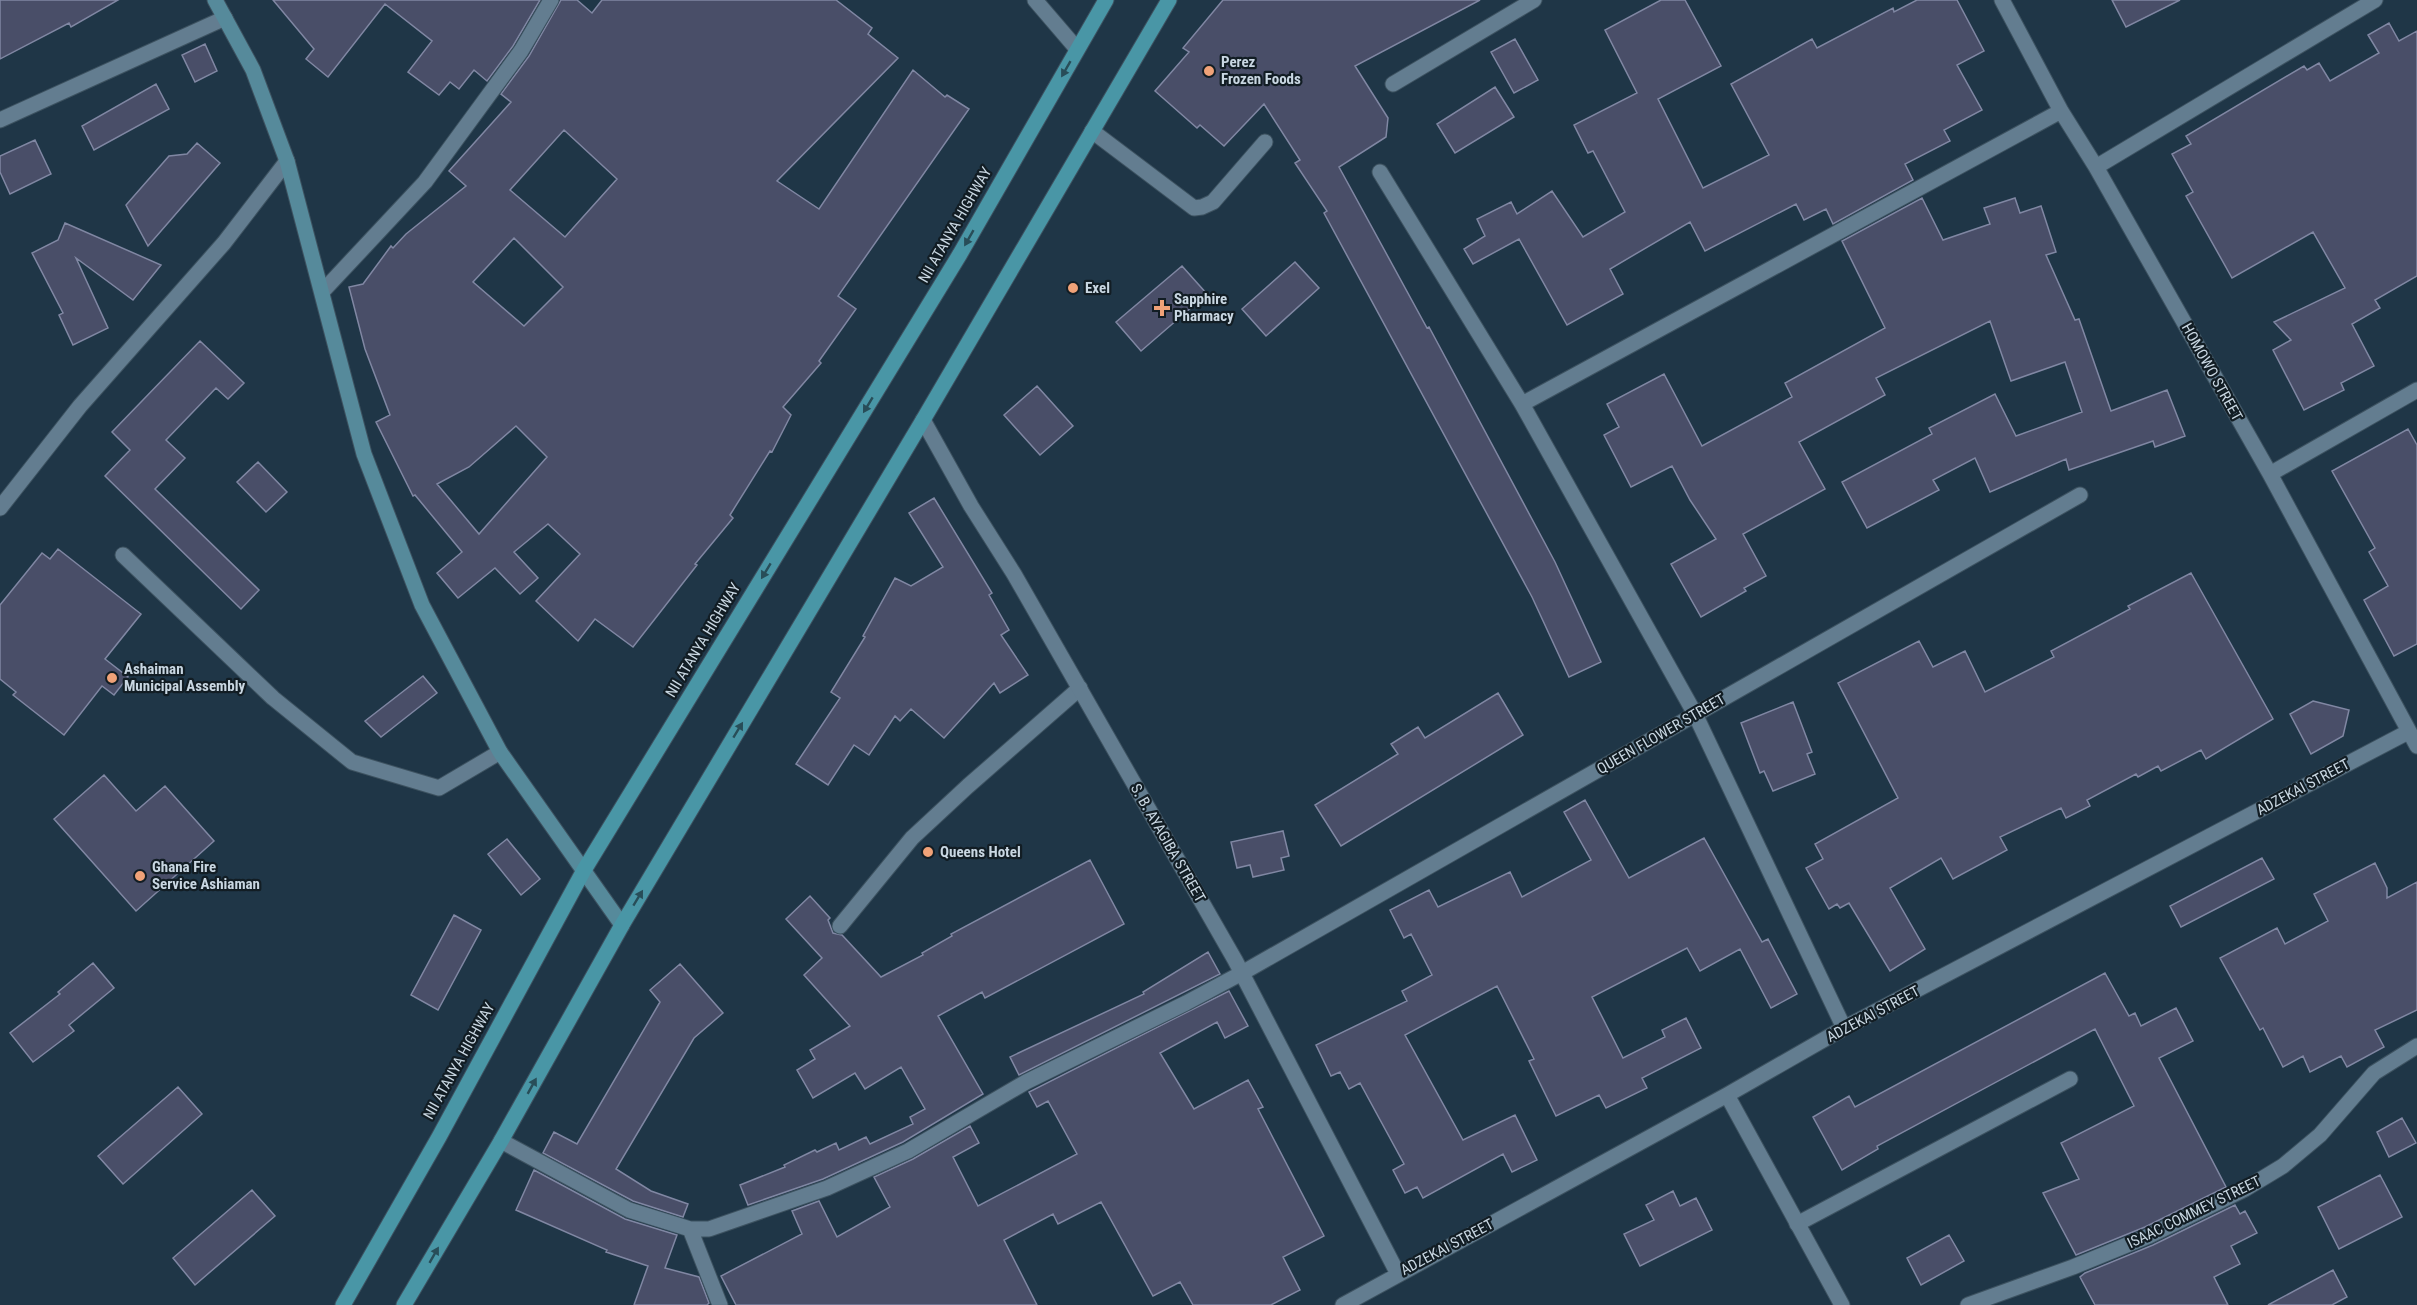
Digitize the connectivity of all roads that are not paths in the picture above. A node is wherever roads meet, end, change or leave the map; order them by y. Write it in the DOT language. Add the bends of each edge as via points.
graph roads {
  1 [pos="214,0"];
  2 [pos="551,0"];
  3 [pos="1035,0"];
  4 [pos="1106,0"];
  5 [pos="1169,0"];
  6 [pos="1534,0"];
  7 [pos="2002,0"];
  8 [pos="2375,0"];
  9 [pos="225,18"];
  10 [pos="1077,49"];
  11 [pos="1393,84"];
  12 [pos="2061,111"];
  13 [pos="0,120"];
  14 [pos="1092,131"];
  15 [pos="1265,142"];
  16 [pos="287,161"];
  17 [pos="2096,167"];
  18 [pos="1380,172"];
  19 [pos="323,291"];
  20 [pos="2417,390"];
  21 [pos="1522,404"];
  22 [pos="923,420"];
  23 [pos="2270,474"];
  24 [pos="2080,495"];
  25 [pos="0,508"];
  26 [pos="123,555"];
  27 [pos="1080,688"];
  28 [pos="1695,714"];
  29 [pos="2408,732"];
  30 [pos="2417,746"];
  31 [pos="500,753"];
  32 [pos="584,870"];
  33 [pos="622,925"];
  34 [pos="840,926"];
  35 [pos="1242,973"];
  36 [pos="1844,1028"];
  37 [pos="2417,1046"];
  38 [pos="2070,1079"];
  39 [pos="1727,1095"];
  40 [pos="501,1141"];
  41 [pos="1797,1224"];
  42 [pos="690,1230"];
  43 [pos="1398,1274"];
  44 [pos="343,1305"];
  45 [pos="405,1305"];
  46 [pos="720,1305"];
  47 [pos="1343,1305"];
  48 [pos="1842,1305"];
  49 [pos="1968,1305"];
  1 -- 9 [label="street"];
  2 -- 19 [label="street" via="521,51 425,182"];
  3 -- 10 [label="street"];
  4 -- 10 [label="main road, NII ATANYA HIGHWAY"];
  5 -- 14 [label="main road"];
  6 -- 11 [label="street"];
  7 -- 12 [label="street, HOMOWO STREET"];
  8 -- 17 [label="street"];
  9 -- 13 [label="street"];
  9 -- 16 [label="street" via="254,70"];
  10 -- 32 [label="main road, NII ATANYA HIGHWAY, one-way" via="960,254"];
  12 -- 17 [label="street, HOMOWO STREET"];
  12 -- 21 [label="street"];
  14 -- 15 [label="street" via="1194,208 1213,202"];
  14 -- 22 [label="main road"];
  16 -- 19 [label="street"];
  16 -- 25 [label="street" via="224,243 80,406"];
  17 -- 23 [label="street, HOMOWO STREET"];
  18 -- 21 [label="street"];
  19 -- 31 [label="street" via="364,454 422,605"];
  20 -- 23 [label="street"];
  21 -- 28 [label="street"];
  22 -- 27 [label="street, S. B. AYAGIBA STREET"];
  33 -- 22 [label="main road, one-way"];
  23 -- 29 [label="street, HOMOWO STREET"];
  24 -- 28 [label="street, QUEEN FLOWER STREET"];
  26 -- 31 [label="street" via="273,698 352,762 439,788"];
  27 -- 34 [label="street" via="912,838"];
  27 -- 35 [label="street, S. B. AYAGIBA STREET"];
  28 -- 35 [label="street, QUEEN FLOWER STREET"];
  28 -- 36 [label="street"];
  29 -- 30 [label="street, HOMOWO STREET"];
  29 -- 36 [label="street, ADZEKAI STREET"];
  31 -- 32 [label="street"];
  32 -- 33 [label="street"];
  32 -- 44 [label="main road, NII ATANYA HIGHWAY"];
  40 -- 33 [label="main road, one-way"];
  35 -- 42 [label="street, QUEEN FLOWER STREET" via="1026,1082 908,1151 827,1188 732,1222"];
  35 -- 43 [label="street, S. B. AYAGIBA STREET"];
  36 -- 39 [label="street, ADZEKAI STREET"];
  37 -- 49 [label="street, ISAAC COMMEY STREET" via="2374,1072 2319,1135 2283,1166 2245,1190 2150,1236"];
  38 -- 41 [label="street"];
  39 -- 41 [label="street"];
  39 -- 43 [label="street, ADZEKAI STREET"];
  40 -- 42 [label="street" via="629,1210"];
  45 -- 40 [label="main road, one-way"];
  41 -- 48 [label="street"];
  42 -- 46 [label="street"];
  43 -- 47 [label="street, ADZEKAI STREET"];
}
